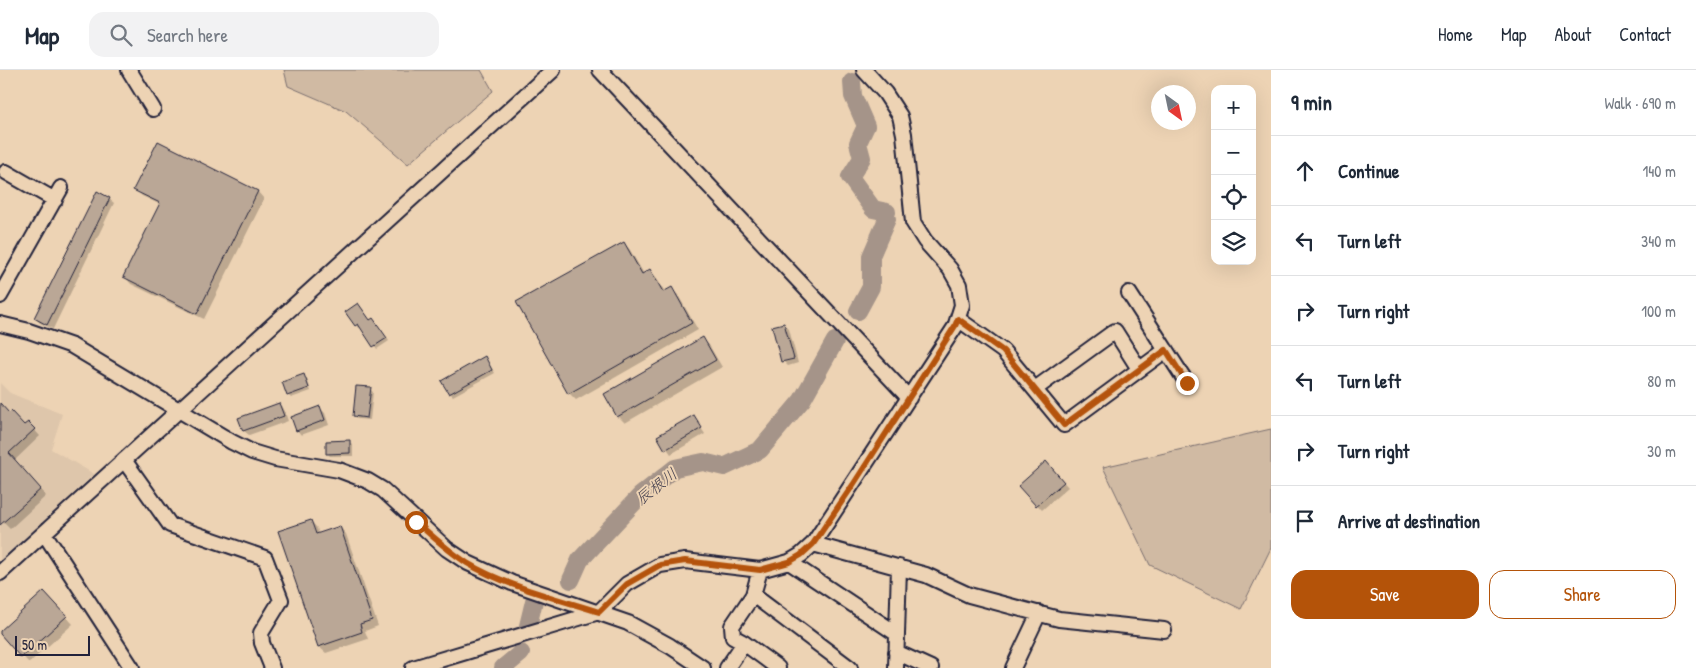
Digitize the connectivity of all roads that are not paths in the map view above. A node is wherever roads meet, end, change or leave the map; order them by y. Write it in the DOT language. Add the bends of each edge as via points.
graph roads {
  1 [pos="129,70"];
  2 [pos="553,70"];
  3 [pos="600,70"];
  4 [pos="871,72"];
  5 [pos="153,109"];
  6 [pos="6,172"];
  7 [pos="1130,293"];
  8 [pos="0,296"];
  9 [pos="958,319"];
  10 [pos="0,324"];
  11 [pos="1166,350"];
  12 [pos="1140,370"];
  13 [pos="1187,383"];
  14 [pos="1035,390"];
  15 [pos="909,398"];
  16 [pos="179,410"];
  17 [pos="124,460"];
  18 [pos="44,533"];
  19 [pos="813,544"];
  20 [pos="789,562"];
  21 [pos="899,567"];
  22 [pos="760,570"];
  23 [pos="0,574"];
  24 [pos="753,595"];
  25 [pos="599,612"];
  26 [pos="1038,613"];
  27 [pos="1164,630"];
  28 [pos="897,634"];
  29 [pos="744,643"];
  30 [pos="896,652"];
  31 [pos="441,664"];
  32 [pos="132,668"];
  33 [pos="272,668"];
  34 [pos="413,668"];
  35 [pos="703,668"];
  36 [pos="727,668"];
  37 [pos="778,668"];
  38 [pos="850,668"];
  39 [pos="896,668"];
  40 [pos="931,668"];
  41 [pos="1012,668"];
  1 -- 5 [label="street"];
  2 -- 16 [label="street"];
  3 -- 15 [label="street"];
  4 -- 9 [label="street" via="900,116 913,222 950,269 959,286 962,305"];
  6 -- 8 [label="street" via="58,194"];
  7 -- 11 [label="street"];
  9 -- 14 [label="street" via="1003,351"];
  9 -- 15 [label="street"];
  10 -- 16 [label="street" via="72,346"];
  11 -- 12 [label="street"];
  11 -- 13 [label="street"];
  12 -- 14 [label="street" via="1064,425"];
  12 -- 14 [label="street" via="1115,331"];
  15 -- 19 [label="street"];
  16 -- 17 [label="street"];
  16 -- 25 [label="street" via="252,452 340,470 368,481 383,490 447,549 468,563 512,583"];
  17 -- 18 [label="street"];
  17 -- 33 [label="street" via="170,525 265,558 280,600 260,633"];
  18 -- 23 [label="street"];
  18 -- 32 [label="street"];
  19 -- 20 [label="street"];
  19 -- 21 [label="street"];
  20 -- 22 [label="street"];
  20 -- 28 [label="street"];
  21 -- 26 [label="street" via="926,575 969,595"];
  21 -- 28 [label="street"];
  22 -- 24 [label="street"];
  22 -- 25 [label="street" via="685,561 660,565 627,584"];
  24 -- 29 [label="street" via="732,626 733,637"];
  24 -- 38 [label="street"];
  25 -- 31 [label="street"];
  25 -- 35 [label="street" via="628,623"];
  26 -- 27 [label="street" via="1059,620"];
  26 -- 41 [label="street"];
  28 -- 30 [label="street"];
  29 -- 36 [label="street"];
  29 -- 37 [label="street"];
  30 -- 39 [label="street"];
  30 -- 40 [label="street"];
  31 -- 34 [label="street"];
}
